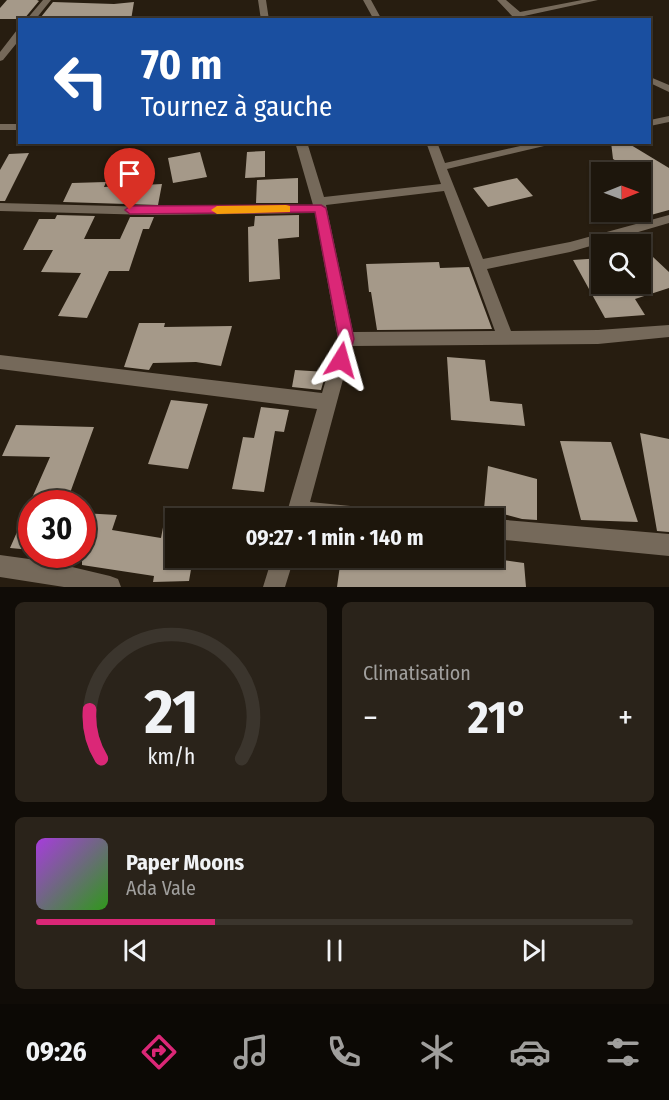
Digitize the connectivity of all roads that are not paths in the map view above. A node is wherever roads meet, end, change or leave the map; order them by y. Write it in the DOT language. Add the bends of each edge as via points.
graph roads {
  1 [pos="47,0"];
  2 [pos="262,0"];
  3 [pos="367,0"];
  4 [pos="501,0"];
  5 [pos="594,0"];
  6 [pos="520,17"];
  7 [pos="32,18"];
  8 [pos="265,18"];
  9 [pos="377,18"];
  10 [pos="18,34"];
  11 [pos="2,54"];
  12 [pos="651,80"];
  13 [pos="669,89"];
  14 [pos="669,119"];
  15 [pos="651,123"];
  16 [pos="0,127"];
  17 [pos="18,127"];
  18 [pos="302,144"];
  19 [pos="432,144"];
  20 [pos="546,144"];
  21 [pos="441,166"];
  22 [pos="447,187"];
  23 [pos="320,205"];
  24 [pos="0,207"];
  25 [pos="669,219"];
  26 [pos="478,265"];
  27 [pos="669,331"];
  28 [pos="506,338"];
  29 [pos="346,339"];
  30 [pos="0,362"];
  31 [pos="329,402"];
  32 [pos="298,508"];
  33 [pos="504,530"];
  34 [pos="669,545"];
  35 [pos="0,566"];
  36 [pos="280,568"];
  37 [pos="110,587"];
  38 [pos="274,587"];
  1 -- 7 [label="street"];
  2 -- 8 [label="street"];
  3 -- 9 [label="street"];
  4 -- 6 [label="street"];
  5 -- 6 [label="street"];
  10 -- 11 [label="street"];
  12 -- 13 [label="street"];
  14 -- 15 [label="street"];
  16 -- 17 [label="street"];
  18 -- 23 [label="street"];
  19 -- 21 [label="street"];
  20 -- 21 [label="street"];
  21 -- 22 [label="street"];
  22 -- 23 [label="street"];
  22 -- 26 [label="street"];
  23 -- 24 [label="street" via="152,211"];
  23 -- 29 [label="street"];
  25 -- 26 [label="street" via="570,247"];
  26 -- 28 [label="street"];
  27 -- 28 [label="street"];
  28 -- 29 [label="street"];
  29 -- 31 [label="street"];
  30 -- 31 [label="street"];
  31 -- 32 [label="street"];
  33 -- 34 [label="street"];
  35 -- 37 [label="street"];
  36 -- 38 [label="street"];
}
